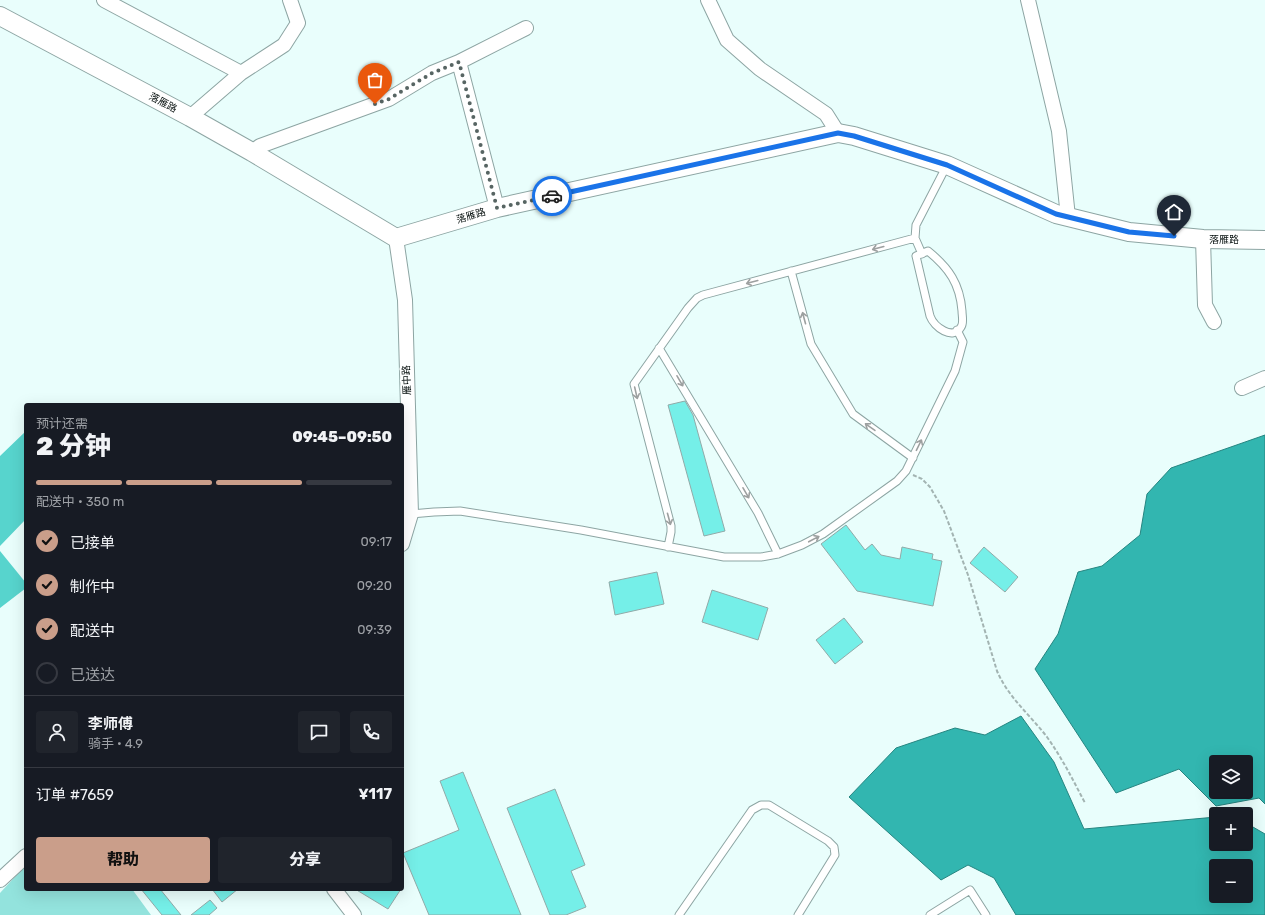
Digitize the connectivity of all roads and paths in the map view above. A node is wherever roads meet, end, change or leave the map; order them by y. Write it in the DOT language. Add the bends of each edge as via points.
graph roads {
  1 [pos="104,0"];
  2 [pos="290,0"];
  3 [pos="708,0"];
  4 [pos="1028,0"];
  5 [pos="0,16"];
  6 [pos="526,28"];
  7 [pos="459,62"];
  8 [pos="241,73"];
  9 [pos="190,118"];
  10 [pos="838,133"];
  11 [pos="252,152"];
  12 [pos="947,165"];
  13 [pos="497,208"];
  14 [pos="1068,217"];
  15 [pos="396,238"];
  16 [pos="915,238"];
  17 [pos="1203,240"];
  18 [pos="1265,240"];
  19 [pos="922,254"];
  20 [pos="791,271"];
  21 [pos="1214,322"];
  22 [pos="958,330"];
  23 [pos="659,348"];
  24 [pos="1265,378"];
  25 [pos="1242,388"];
  26 [pos="913,458"];
  27 [pos="906,471"];
  28 [pos="411,514"];
  29 [pos="404,537"];
  30 [pos="668,547"];
  31 [pos="778,554"];
  32 [pos="1086,803"];
  33 [pos="24,858"];
  34 [pos="0,880"];
  35 [pos="336,891"];
  36 [pos="354,915"];
  37 [pos="679,915"];
  38 [pos="798,915"];
  39 [pos="930,915"];
  40 [pos="986,915"];
  1 -- 8 [label="street"];
  2 -- 8 [label="street" via="298,23 284,45"];
  3 -- 10 [label="street" via="727,40 760,68 826,114"];
  4 -- 14 [label="street" via="1059,131"];
  5 -- 9 [label="street, 落雁路"];
  6 -- 7 [label="street"];
  7 -- 11 [label="street" via="432,73 389,99 260,146"];
  7 -- 13 [label="street"];
  8 -- 9 [label="street"];
  9 -- 11 [label="street, 落雁路"];
  10 -- 12 [label="street, 落雁路"];
  10 -- 13 [label="street, 落雁路"];
  11 -- 15 [label="street, 落雁路"];
  12 -- 14 [label="street, 落雁路"];
  12 -- 16 [label="lane" via="916,225"];
  13 -- 15 [label="street, 落雁路"];
  14 -- 17 [label="street, 落雁路" via="1129,232"];
  15 -- 28 [label="street, 雁中路" via="405,300"];
  16 -- 19 [label="lane"];
  16 -- 20 [label="lane, one-way"];
  17 -- 18 [label="street, 落雁路"];
  17 -- 21 [label="street" via="1205,305"];
  19 -- 22 [label="lane" via="928,251 940,260 955,281 962,306 963,322"];
  19 -- 22 [label="lane" via="916,256 931,320 944,332"];
  20 -- 23 [label="lane, one-way" via="697,298"];
  26 -- 20 [label="lane, one-way" via="853,414 811,344"];
  26 -- 22 [label="lane, one-way" via="958,364 963,342"];
  23 -- 30 [label="lane, one-way" via="634,384 672,532"];
  23 -- 31 [label="lane, one-way" via="758,513"];
  24 -- 25 [label="street"];
  26 -- 27 [label="lane"];
  31 -- 27 [label="lane, one-way" via="823,534 897,481"];
  27 -- 32 [label="path" via="922,479 930,487 944,510 1003,685 1065,764"];
  28 -- 29 [label="street, 雁中路"];
  28 -- 30 [label="lane" via="460,512 574,528"];
  30 -- 31 [label="lane" via="724,557 761,557"];
  33 -- 34 [label="street"];
  35 -- 36 [label="street"];
  37 -- 38 [label="lane" via="752,810 761,805 769,805 834,847 835,855"];
  39 -- 40 [label="lane" via="970,890"];
}
